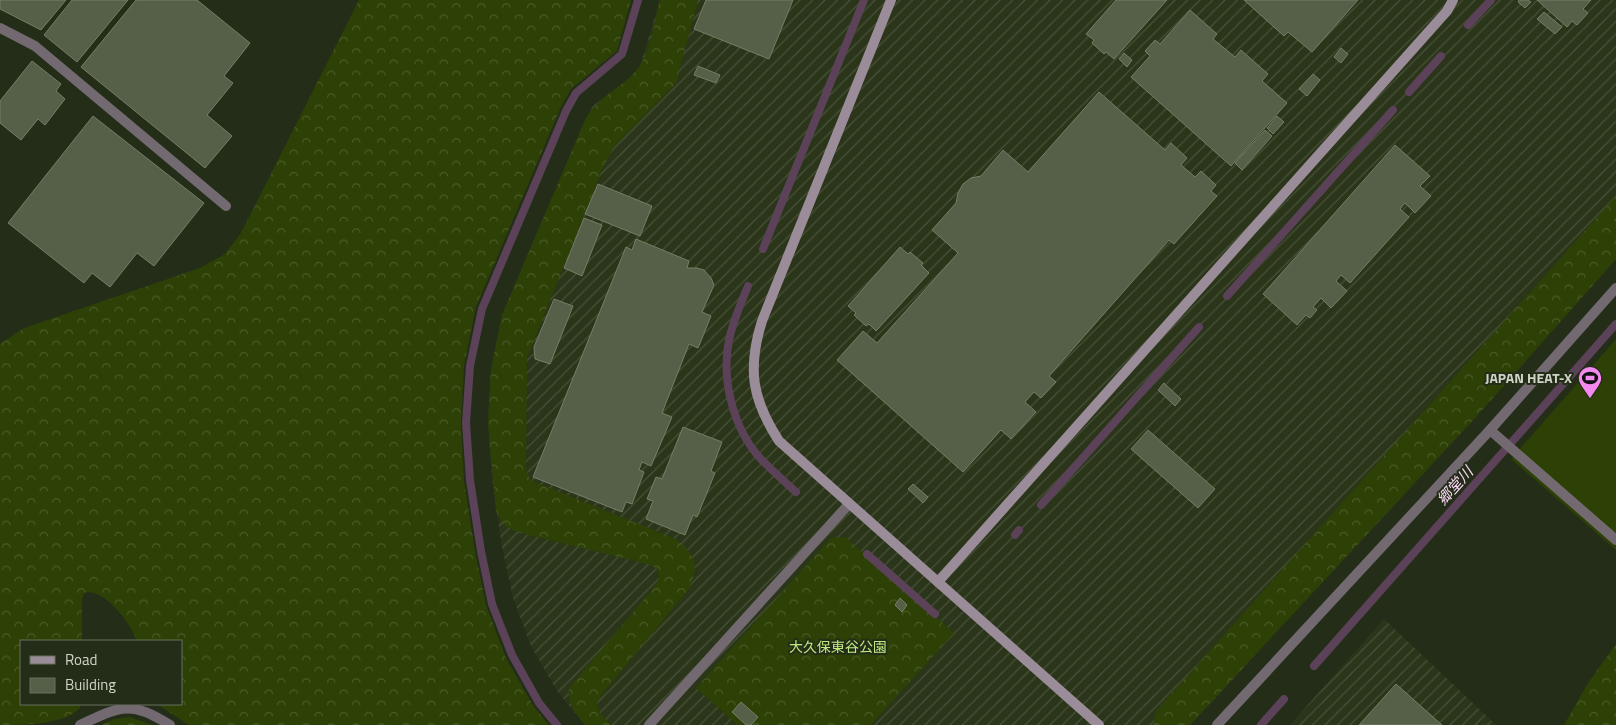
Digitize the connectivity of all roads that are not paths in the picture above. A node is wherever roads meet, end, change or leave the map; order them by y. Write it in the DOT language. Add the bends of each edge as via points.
graph roads {
  1 [pos="891,0"];
  2 [pos="1453,0"];
  3 [pos="0,28"];
  4 [pos="226,206"];
  5 [pos="1616,288"];
  6 [pos="1490,430"];
  7 [pos="849,504"];
  8 [pos="1616,540"];
  9 [pos="938,582"];
  10 [pos="80,725"];
  11 [pos="170,725"];
  12 [pos="649,725"];
  13 [pos="1099,725"];
  14 [pos="1217,725"];
  1 -- 7 [label="street" via="754,346 752,371 765,419 779,441"];
  2 -- 9 [label="street" via="1441,18"];
  3 -- 4 [label="street" via="34,46"];
  5 -- 6 [label="street"];
  6 -- 8 [label="street"];
  6 -- 14 [label="street"];
  7 -- 9 [label="street"];
  7 -- 12 [label="street"];
  9 -- 13 [label="street"];
  10 -- 11 [label="street" via="111,710 131,707 150,712"];
}
